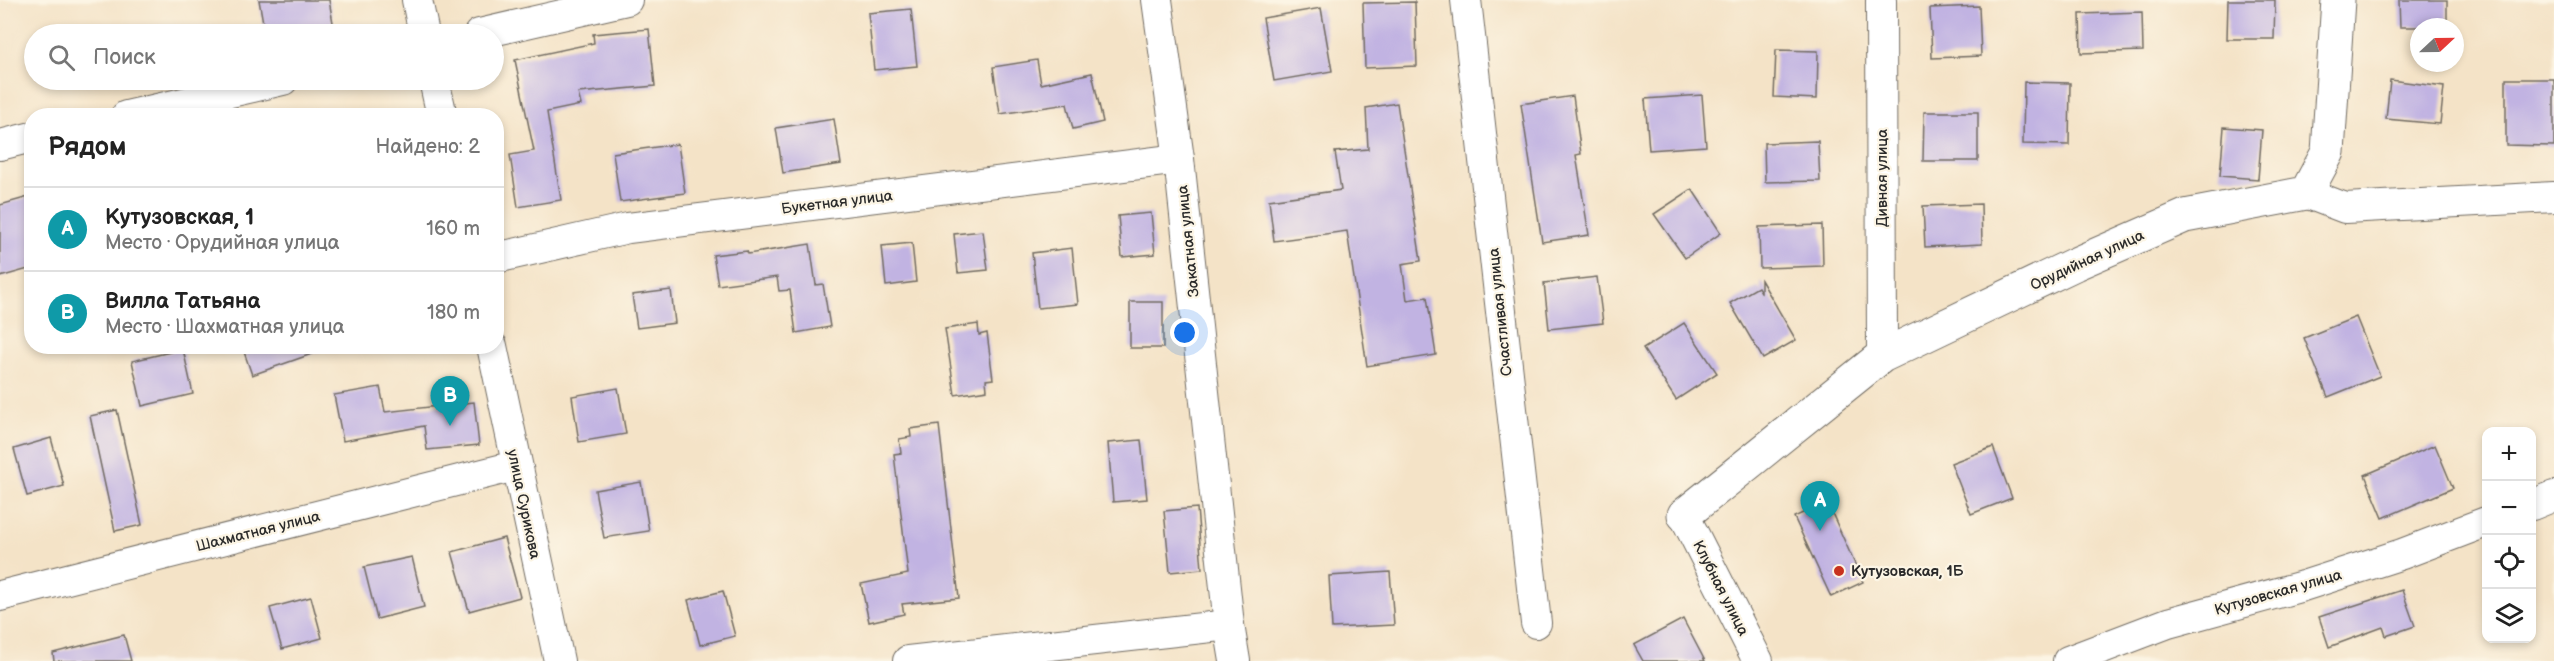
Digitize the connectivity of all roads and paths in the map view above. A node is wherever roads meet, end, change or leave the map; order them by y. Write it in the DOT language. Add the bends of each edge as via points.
graph roads {
  1 [pos="417,0"];
  2 [pos="627,0"];
  3 [pos="1157,0"];
  4 [pos="1466,0"];
  5 [pos="1881,0"];
  6 [pos="2338,0"];
  7 [pos="422,24"];
  8 [pos="504,28"];
  9 [pos="239,90"];
  10 [pos="436,90"];
  11 [pos="161,108"];
  12 [pos="440,108"];
  13 [pos="24,139"];
  14 [pos="0,145"];
  15 [pos="1179,159"];
  16 [pos="2306,193"];
  17 [pos="2554,197"];
  18 [pos="504,256"];
  19 [pos="494,354"];
  20 [pos="1882,356"];
  21 [pos="515,466"];
  22 [pos="2554,496"];
  23 [pos="2536,503"];
  24 [pos="1684,515"];
  25 [pos="2482,524"];
  26 [pos="0,596"];
  27 [pos="1536,623"];
  28 [pos="1229,625"];
  29 [pos="559,661"];
  30 [pos="908,661"];
  31 [pos="1235,661"];
  32 [pos="1758,661"];
  33 [pos="2068,661"];
  1 -- 7 [label="street"];
  2 -- 8 [label="street"];
  3 -- 15 [label="street, Закатная улица"];
  4 -- 27 [label="street, Счастливая улица"];
  5 -- 20 [label="street, Дивная улица"];
  6 -- 16 [label="street" via="2328,152"];
  9 -- 11 [label="street"];
  10 -- 12 [label="street"];
  13 -- 14 [label="street"];
  15 -- 18 [label="street, Букетная улица" via="628,228"];
  15 -- 28 [label="street, Закатная улица"];
  16 -- 17 [label="street" via="2345,208"];
  16 -- 20 [label="street, Орудийная улица" via="2185,216"];
  19 -- 21 [label="street, улица Сурикова"];
  20 -- 24 [label="street, Орудийная улица"];
  21 -- 26 [label="street, Шахматная улица"];
  21 -- 29 [label="street, улица Сурикова"];
  22 -- 23 [label="street"];
  24 -- 32 [label="street, Клубная улица"];
  25 -- 33 [label="street, Кутузовская улица" via="2303,586 2168,623"];
  28 -- 30 [label="street"];
  28 -- 31 [label="street, Закатная улица"];
}
